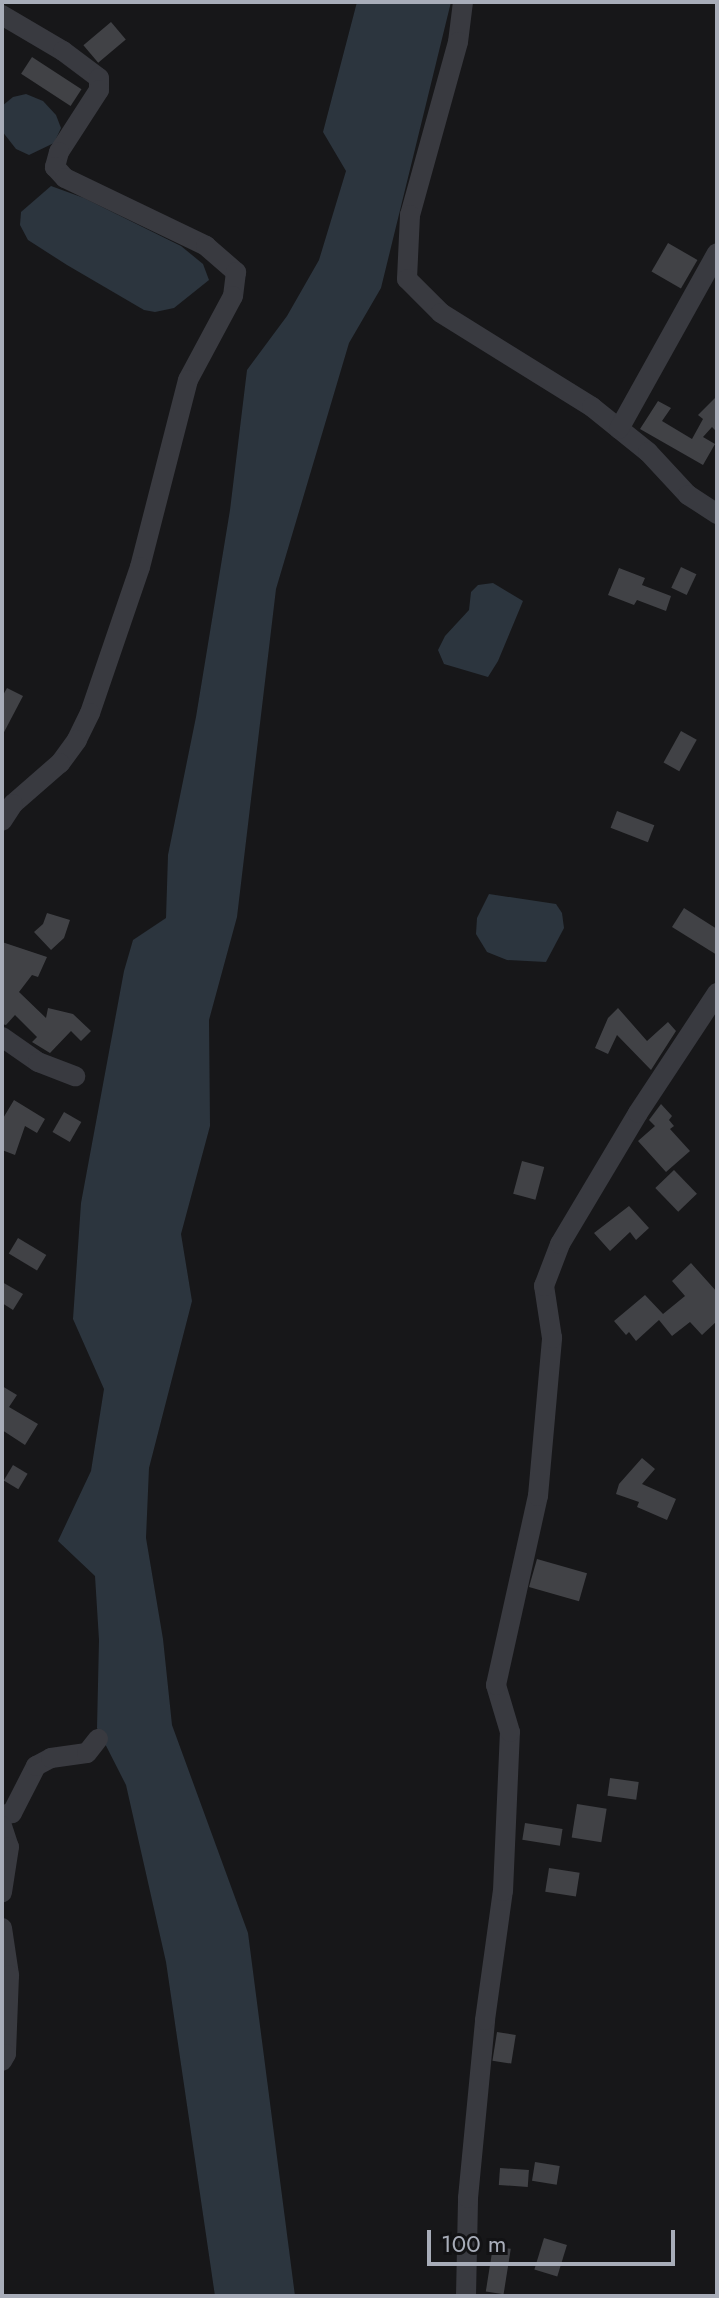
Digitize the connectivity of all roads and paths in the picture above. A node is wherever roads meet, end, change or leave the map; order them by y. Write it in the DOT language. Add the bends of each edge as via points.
graph roads {
  1 [pos="463,2"];
  2 [pos="2,15"];
  3 [pos="717,253"];
  4 [pos="619,429"];
  5 [pos="717,514"];
  6 [pos="2,821"];
  7 [pos="717,993"];
  8 [pos="2,1037"];
  9 [pos="75,1076"];
  10 [pos="98,1739"];
  11 [pos="2,1815"];
  12 [pos="2,1826"];
  13 [pos="2,1892"];
  14 [pos="2,1928"];
  15 [pos="2,2061"];
  16 [pos="466,2296"];
  1 -- 4 [label="street" via="458,42 410,215 407,279 441,313"];
  2 -- 6 [label="street" via="99,78 99,90 59,152 55,167 65,178 206,246 236,272 233,296 188,380 140,567 90,713 60,763 13,804"];
  3 -- 4 [label="street"];
  4 -- 5 [label="street" via="688,495"];
  7 -- 16 [label="street" via="568,1231 544,1286 552,1338 538,1496 496,1685 510,1732 503,1891 468,2198"];
  8 -- 9 [label="street" via="38,1062"];
  10 -- 11 [label="street" via="87,1753 51,1758 36,1766 12,1813"];
  12 -- 13 [label="street" via="9,1847"];
  14 -- 15 [label="street" via="9,1975"];
}
